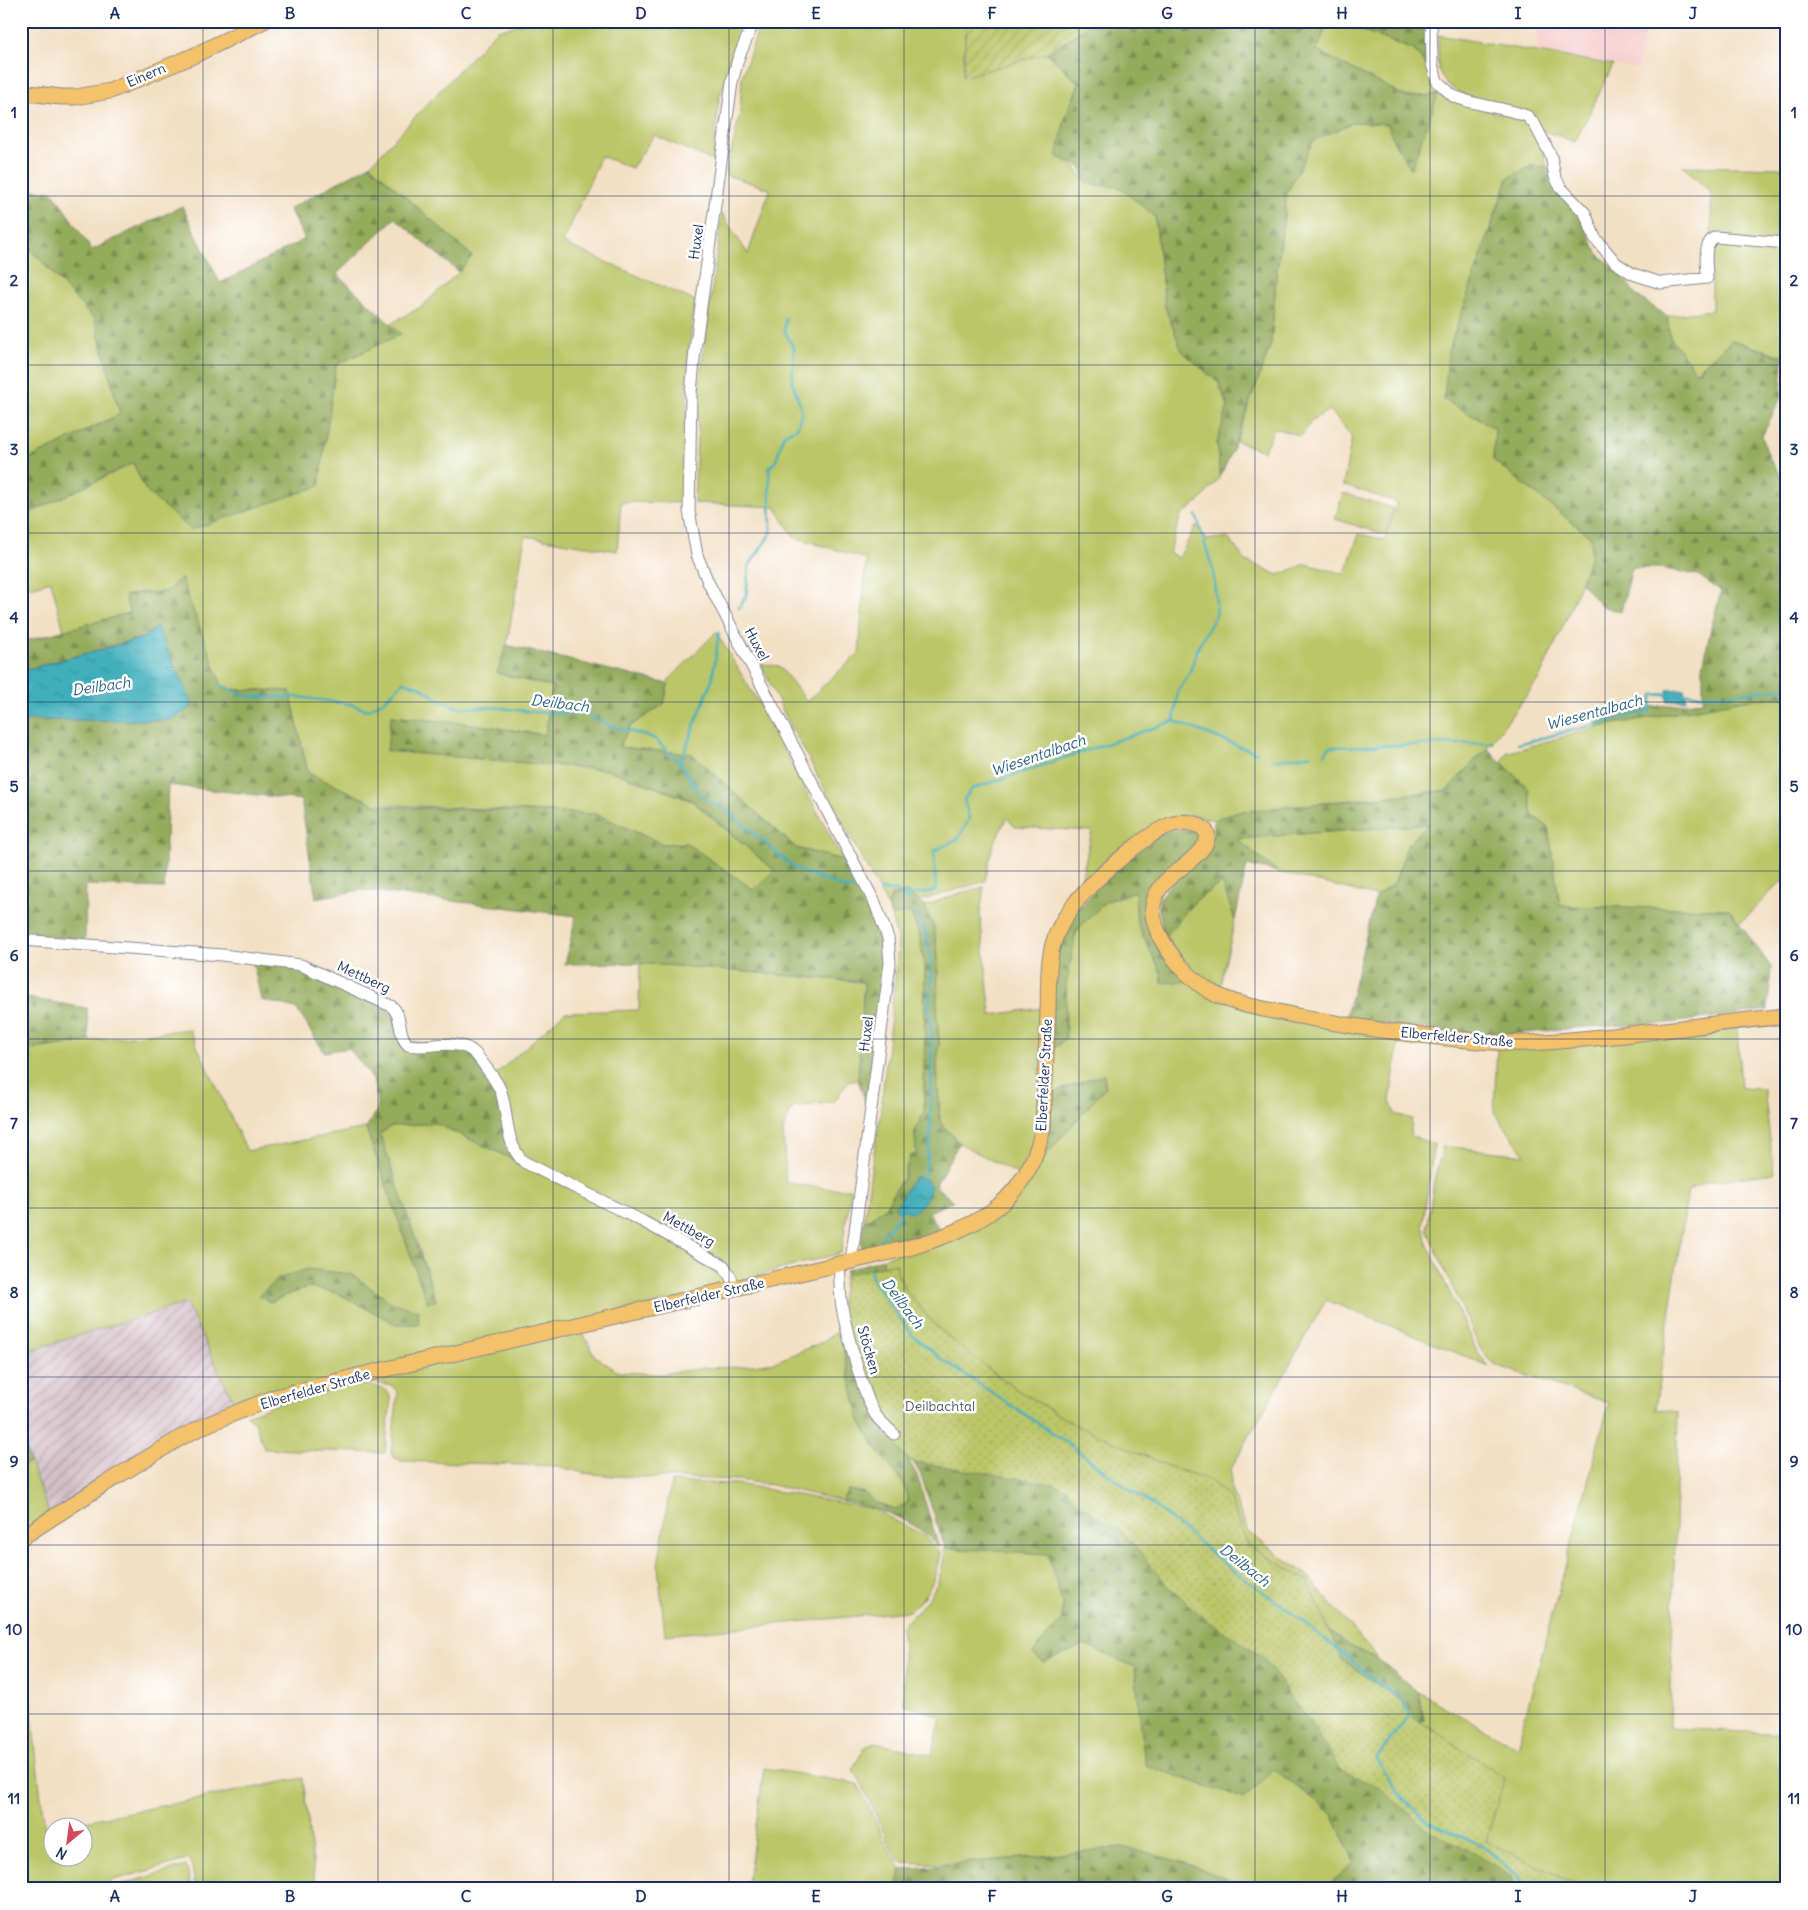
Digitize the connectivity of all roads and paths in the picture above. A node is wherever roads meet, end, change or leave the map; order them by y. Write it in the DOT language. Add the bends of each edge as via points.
graph roads {
  1 [pos="264,21"];
  2 [pos="754,21"];
  3 [pos="1431,21"];
  4 [pos="21,92"];
  5 [pos="1787,243"];
  6 [pos="21,940"];
  7 [pos="1787,1016"];
  8 [pos="845,1264"];
  9 [pos="734,1289"];
  10 [pos="894,1434"];
  11 [pos="21,1538"];
  1 -- 4 [label="main road, Einern" via="193,56 110,90 76,97"];
  2 -- 8 [label="street, Huxel" via="732,82 695,350 689,511 697,555 708,582 875,903 888,938 890,963"];
  3 -- 5 [label="street" via="1432,64 1437,82 1453,96 1527,116 1551,156 1561,188 1585,213 1600,244 1616,263 1633,274 1661,283 1707,278 1706,247 1715,237"];
  6 -- 9 [label="street, Mettberg" via="222,955 301,965 391,1006 396,1010 408,1045 455,1044 476,1053 501,1093 512,1144 524,1162 724,1266"];
  7 -- 8 [label="main road, Elberfelder Straße" via="1631,1035 1503,1043 1429,1037 1344,1024 1228,1000 1198,982 1181,965 1160,936 1154,921 1152,909 1159,889 1206,846 1204,830 1196,824 1171,825 1147,837 1094,883 1072,908 1055,938 1049,971 1043,1127 1039,1149 1014,1192 964,1229"];
  8 -- 9 [label="main road, Elberfelder Straße"];
  8 -- 10 [label="street, Stöcken" via="841,1300 845,1321 871,1406"];
  9 -- 11 [label="main road, Elberfelder Straße" via="272,1398 180,1438"];
}
